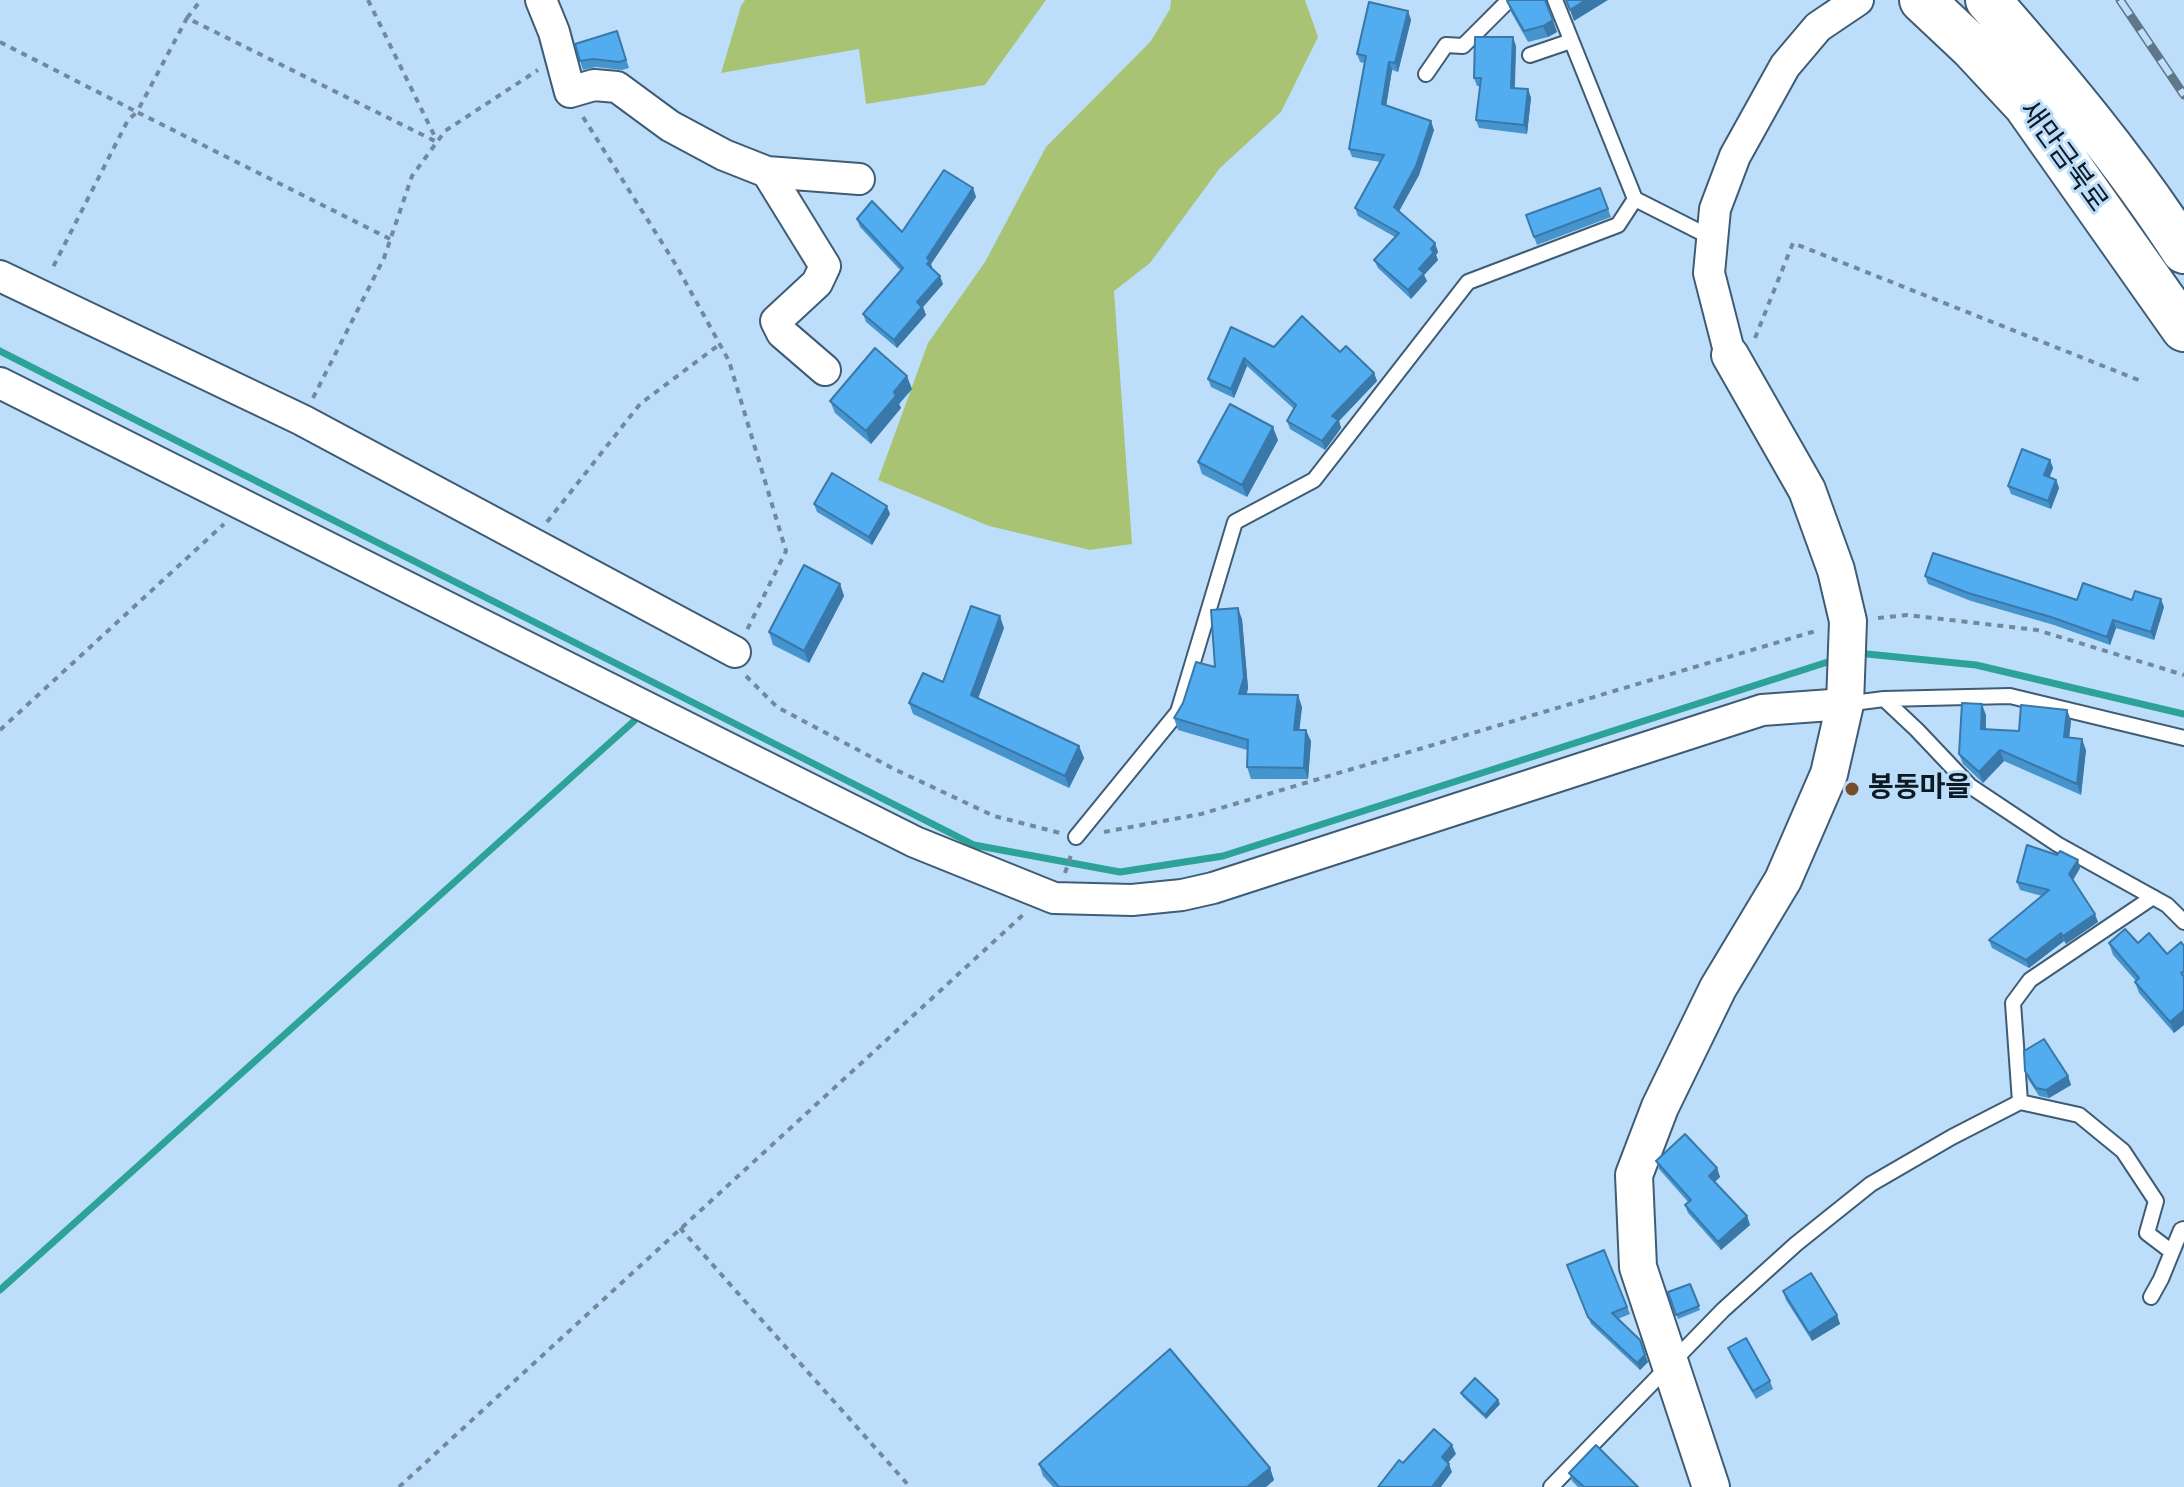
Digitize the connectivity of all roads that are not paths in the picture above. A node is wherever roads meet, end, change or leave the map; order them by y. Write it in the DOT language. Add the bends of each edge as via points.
graph roads {
  1 [pos="541,0"];
  2 [pos="1509,0"];
  3 [pos="1555,0"];
  4 [pos="1858,0"];
  5 [pos="1922,0"];
  6 [pos="1988,0"];
  7 [pos="1571,41"];
  8 [pos="1530,55"];
  9 [pos="1426,74"];
  10 [pos="767,172"];
  11 [pos="859,179"];
  12 [pos="1635,199"];
  13 [pos="1712,239"];
  14 [pos="2184,251"];
  15 [pos="0,276"];
  16 [pos="2184,329"];
  17 [pos="1730,355"];
  18 [pos="825,370"];
  19 [pos="0,383"];
  20 [pos="735,652"];
  21 [pos="1884,699"];
  22 [pos="1845,704"];
  23 [pos="2184,738"];
  24 [pos="1074,844"];
  25 [pos="2153,897"];
  26 [pos="2184,922"];
  27 [pos="2020,1102"];
  28 [pos="2184,1229"];
  29 [pos="2172,1252"];
  30 [pos="2151,1297"];
  31 [pos="1671,1365"];
  32 [pos="1551,1487"];
  33 [pos="1711,1487"];
  1 -- 10 [label="street" via="570,92 594,85 617,87 670,126"];
  2 -- 9 [label="lane" via="1463,46 1446,45"];
  3 -- 7 [label="lane"];
  4 -- 13 [label="street" via="1818,27 1785,66 1735,156 1715,209"];
  5 -- 16 [label="highway, 새만금북로" via="2026,105"];
  6 -- 14 [label="highway, 새만금북로" via="2063,86"];
  7 -- 8 [label="lane"];
  7 -- 12 [label="lane"];
  10 -- 11 [label="street"];
  10 -- 18 [label="street" via="825,266 817,283 776,321 782,333"];
  12 -- 13 [label="lane"];
  12 -- 24 [label="lane" via="1618,225 1468,282 1314,480 1235,522 1178,712"];
  13 -- 17 [label="street" via="1709,273"];
  15 -- 20 [label="street" via="302,420"];
  17 -- 22 [label="street" via="1807,490 1836,570 1848,621"];
  19 -- 22 [label="street" via="915,842 1058,892 1132,900 1213,888 1762,710"];
  21 -- 22 [label="lane"];
  21 -- 23 [label="lane" via="2010,696"];
  21 -- 25 [label="lane" via="1970,786 2057,844"];
  22 -- 31 [label="street" via="1829,774 1783,880 1718,988 1660,1107 1634,1175 1638,1267"];
  25 -- 26 [label="lane"];
  25 -- 27 [label="lane" via="2030,980 2013,1003"];
  27 -- 29 [label="lane" via="2079,1115 2123,1151 2156,1201 2147,1233"];
  27 -- 31 [label="lane" via="1871,1184 1723,1310"];
  28 -- 29 [label="lane"];
  29 -- 30 [label="lane"];
  31 -- 32 [label="lane"];
  31 -- 33 [label="street"];
}
